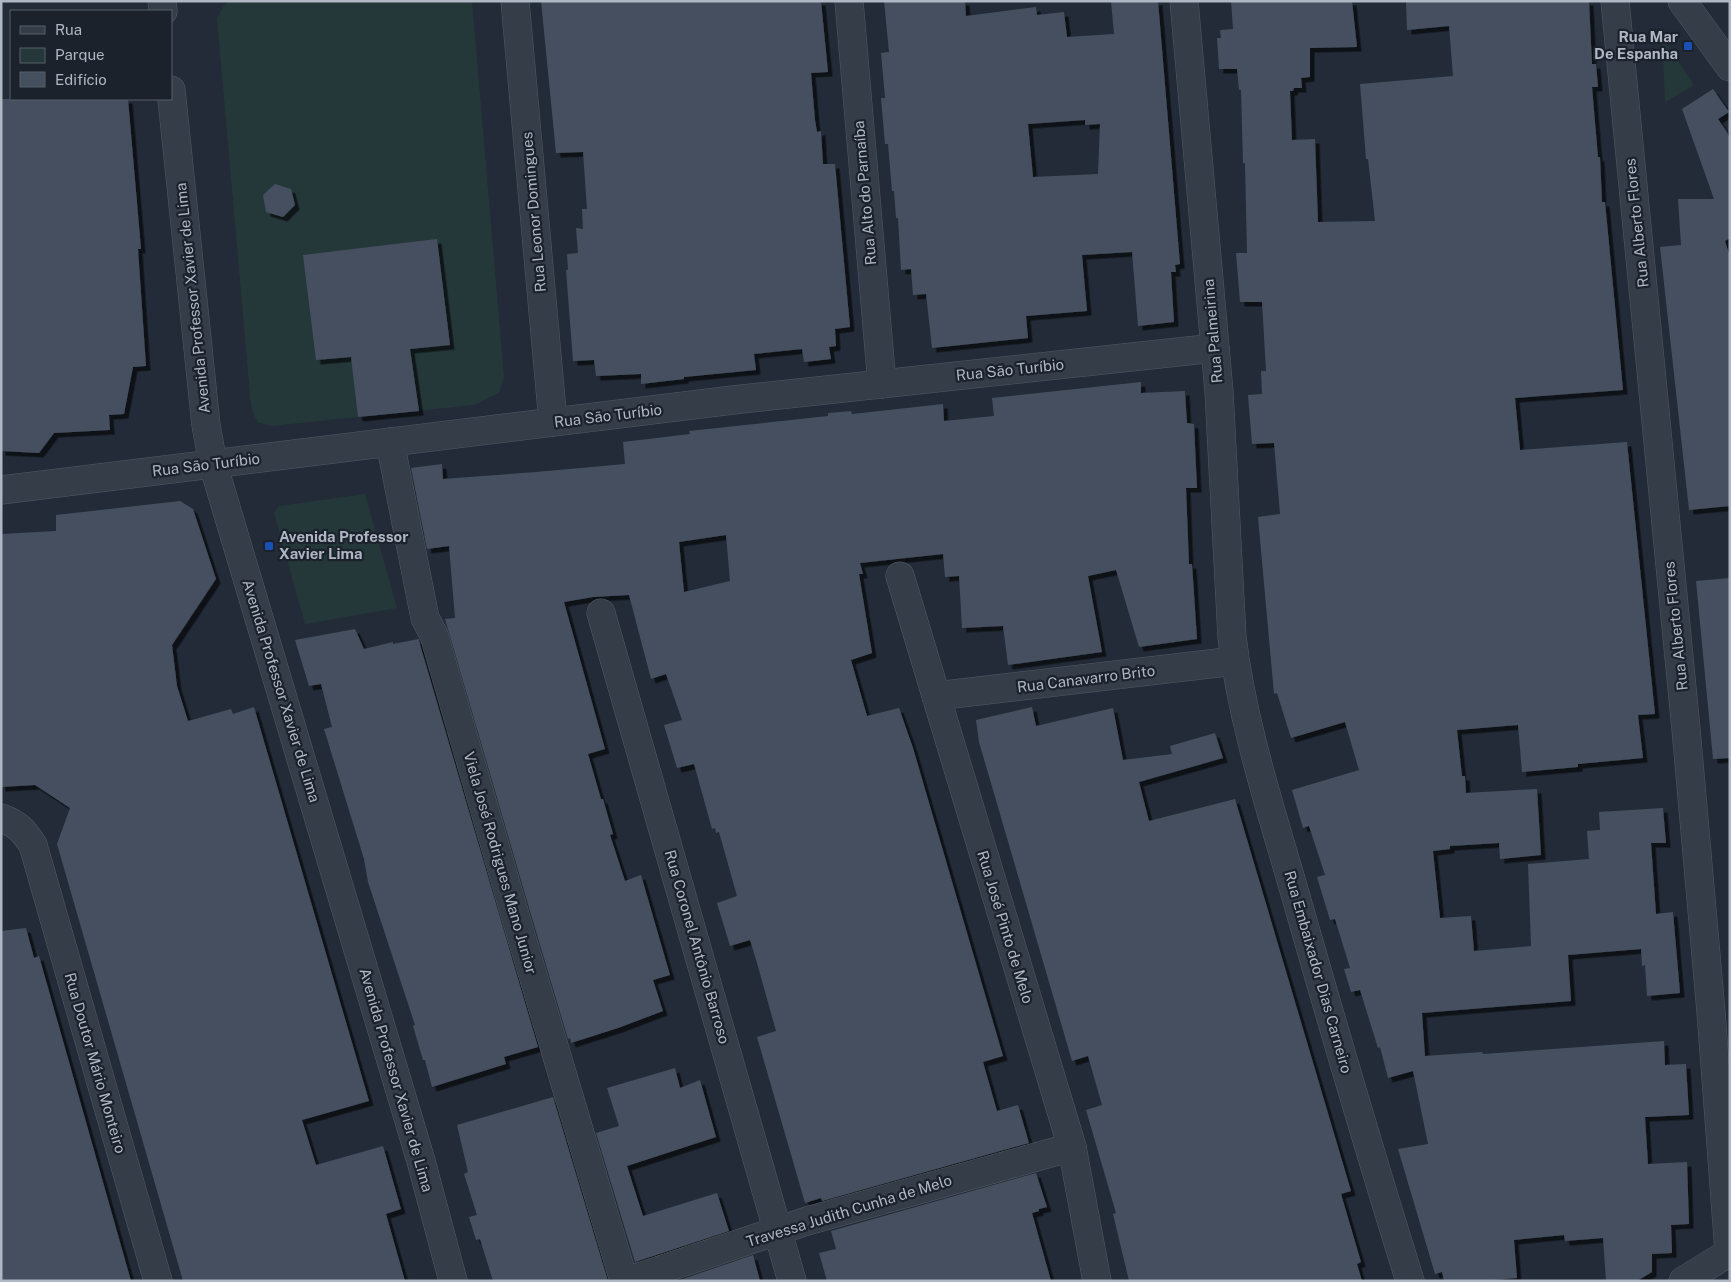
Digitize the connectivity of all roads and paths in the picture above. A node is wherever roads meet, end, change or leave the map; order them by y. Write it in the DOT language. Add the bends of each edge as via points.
graph roads {
  1 [pos="515,1"];
  2 [pos="849,1"];
  3 [pos="1184,1"];
  4 [pos="1615,1"];
  5 [pos="1682,1"];
  6 [pos="1730,67"];
  7 [pos="172,100"];
  8 [pos="1215,348"];
  9 [pos="882,384"];
  10 [pos="553,422"];
  11 [pos="390,442"];
  12 [pos="213,464"];
  13 [pos="1,490"];
  14 [pos="900,576"];
  15 [pos="600,613"];
  16 [pos="1235,661"];
  17 [pos="936,696"];
  18 [pos="1,818"];
  19 [pos="1072,1147"];
  20 [pos="778,1231"];
  21 [pos="1730,1252"];
  22 [pos="158,1281"];
  23 [pos="453,1281"];
  24 [pos="625,1281"];
  25 [pos="792,1281"];
  26 [pos="1097,1281"];
  27 [pos="1410,1281"];
  28 [pos="1683,1281"];
  1 -- 10 [label="street, Rua Leonor Domingues"];
  2 -- 9 [label="street, Rua Alto do Parnaíba"];
  3 -- 8 [label="street, Rua Palmeirina"];
  4 -- 21 [label="street, Rua Alberto Flores" via="1686,729"];
  5 -- 6 [label="street"];
  7 -- 12 [label="street, Avenida Professor Xavier de Lima" via="206,425"];
  8 -- 9 [label="street, Rua São Turíbio"];
  8 -- 16 [label="street, Rua Palmeirina"];
  9 -- 10 [label="street, Rua São Turíbio"];
  10 -- 11 [label="street, Rua São Turíbio"];
  11 -- 12 [label="street, Rua São Turíbio"];
  11 -- 24 [label="street, Viela José Rodrigues Mano Junior" via="426,618 434,635"];
  12 -- 13 [label="street, Rua São Turíbio"];
  12 -- 23 [label="street, Avenida Professor Xavier de Lima" via="421,1161"];
  14 -- 17 [label="street, Rua José Pinto de Melo"];
  15 -- 20 [label="street, Rua Coronel Antônio Barroso"];
  16 -- 17 [label="street, Rua Canavarro Brito"];
  16 -- 27 [label="street, Rua Embaixador Dias Carneiro" via="1268,799"];
  17 -- 19 [label="street, Rua José Pinto de Melo"];
  18 -- 22 [label="street, Rua Doutor Mário Monteiro" via="14,822 33,845"];
  19 -- 20 [label="street, Travessa Judith Cunha de Melo"];
  19 -- 26 [label="street, Rua José Pinto de Melo"];
  20 -- 24 [label="street, Travessa Judith Cunha de Melo"];
  20 -- 25 [label="street, Rua Coronel Antônio Barroso"];
  21 -- 28 [label="street"];
}
